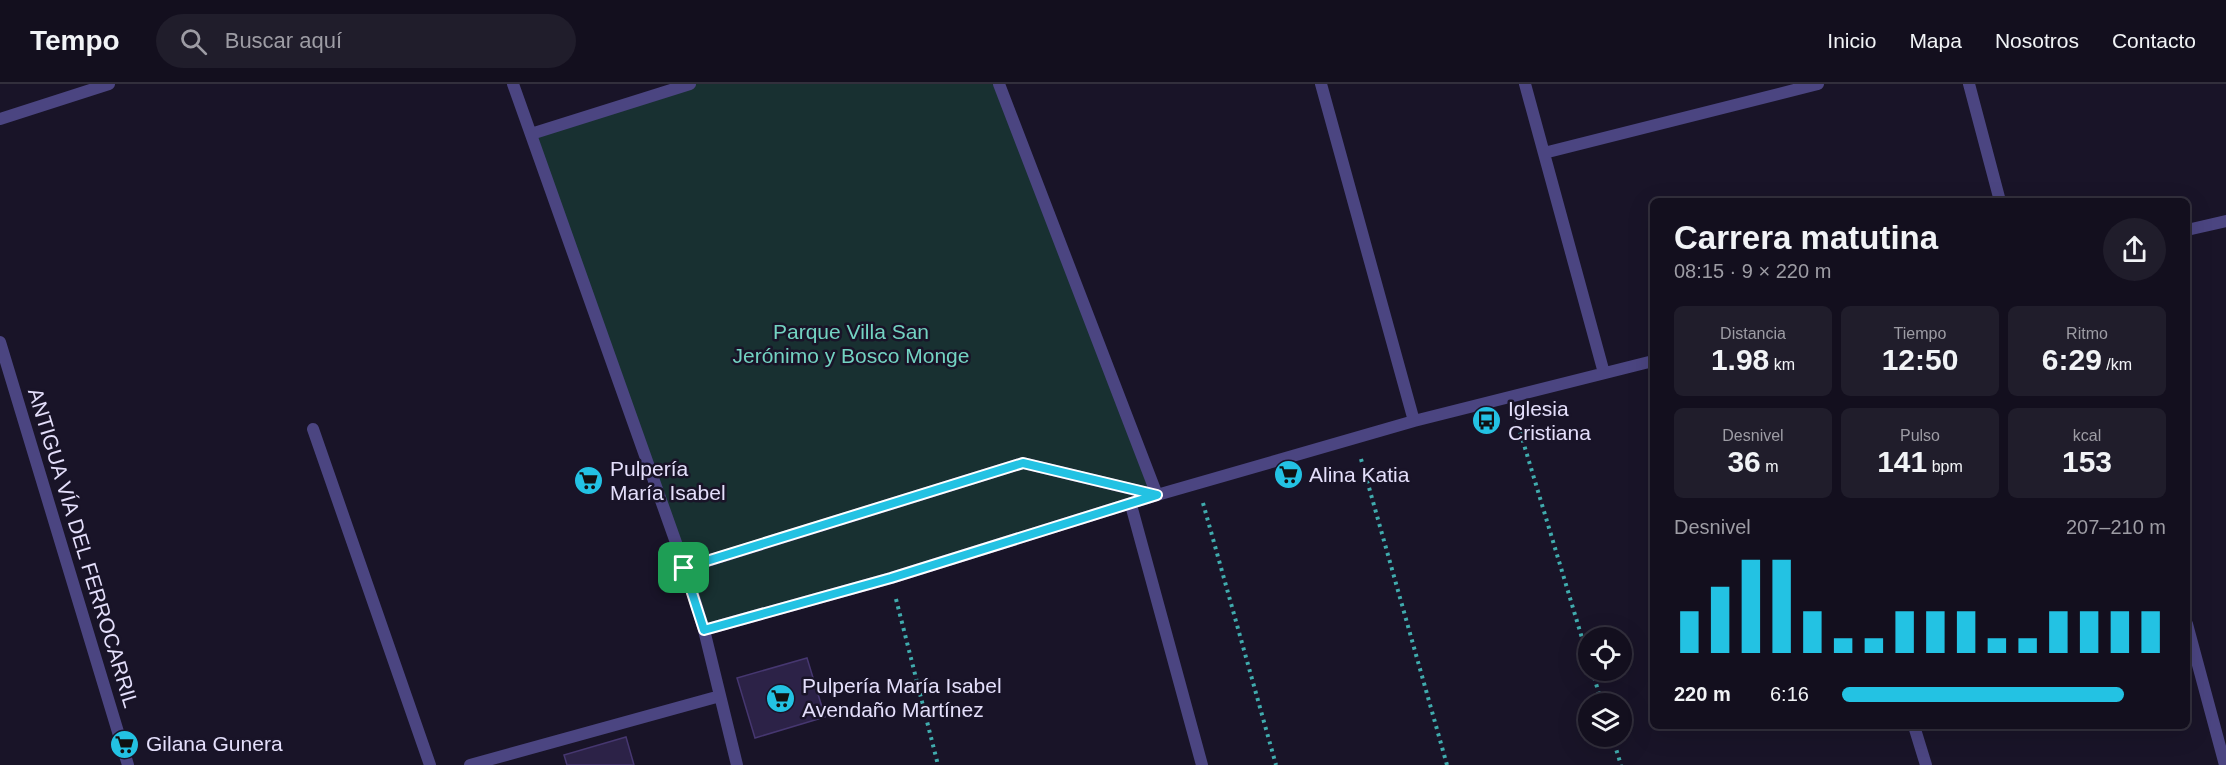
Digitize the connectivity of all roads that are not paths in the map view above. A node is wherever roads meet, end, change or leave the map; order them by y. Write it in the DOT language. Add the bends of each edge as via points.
graph roads {
  1 [pos="109,84"];
  2 [pos="513,84"];
  3 [pos="690,84"];
  4 [pos="999,84"];
  5 [pos="1321,84"];
  6 [pos="1525,84"];
  7 [pos="1818,84"];
  8 [pos="1969,84"];
  9 [pos="0,119"];
  10 [pos="531,134"];
  11 [pos="1544,153"];
  12 [pos="1999,198"];
  13 [pos="2226,221"];
  14 [pos="2190,229"];
  15 [pos="0,342"];
  16 [pos="1650,362"];
  17 [pos="1604,373"];
  18 [pos="1414,421"];
  19 [pos="313,429"];
  20 [pos="1157,495"];
  21 [pos="1131,505"];
  22 [pos="684,568"];
  23 [pos="704,630"];
  24 [pos="2190,635"];
  25 [pos="720,696"];
  26 [pos="1915,729"];
  27 [pos="128,765"];
  28 [pos="430,765"];
  29 [pos="470,765"];
  30 [pos="737,765"];
  31 [pos="1202,765"];
  32 [pos="1926,765"];
  33 [pos="2226,765"];
  1 -- 9 [label="street"];
  2 -- 10 [label="street"];
  3 -- 10 [label="street"];
  4 -- 20 [label="street"];
  5 -- 18 [label="street"];
  6 -- 11 [label="street"];
  7 -- 11 [label="street"];
  8 -- 12 [label="street"];
  10 -- 22 [label="street"];
  11 -- 17 [label="street"];
  13 -- 14 [label="street"];
  15 -- 27 [label="street, ANTIGUA VÍA DEL FERROCARRIL"];
  16 -- 17 [label="street"];
  17 -- 18 [label="street"];
  18 -- 20 [label="street"];
  19 -- 28 [label="street"];
  20 -- 21 [label="street"];
  20 -- 22 [label="street" via="1023,463"];
  21 -- 23 [label="street"];
  21 -- 31 [label="street"];
  22 -- 23 [label="street"];
  23 -- 25 [label="street"];
  24 -- 33 [label="street"];
  25 -- 29 [label="street"];
  25 -- 30 [label="street"];
  26 -- 32 [label="street"];
}
